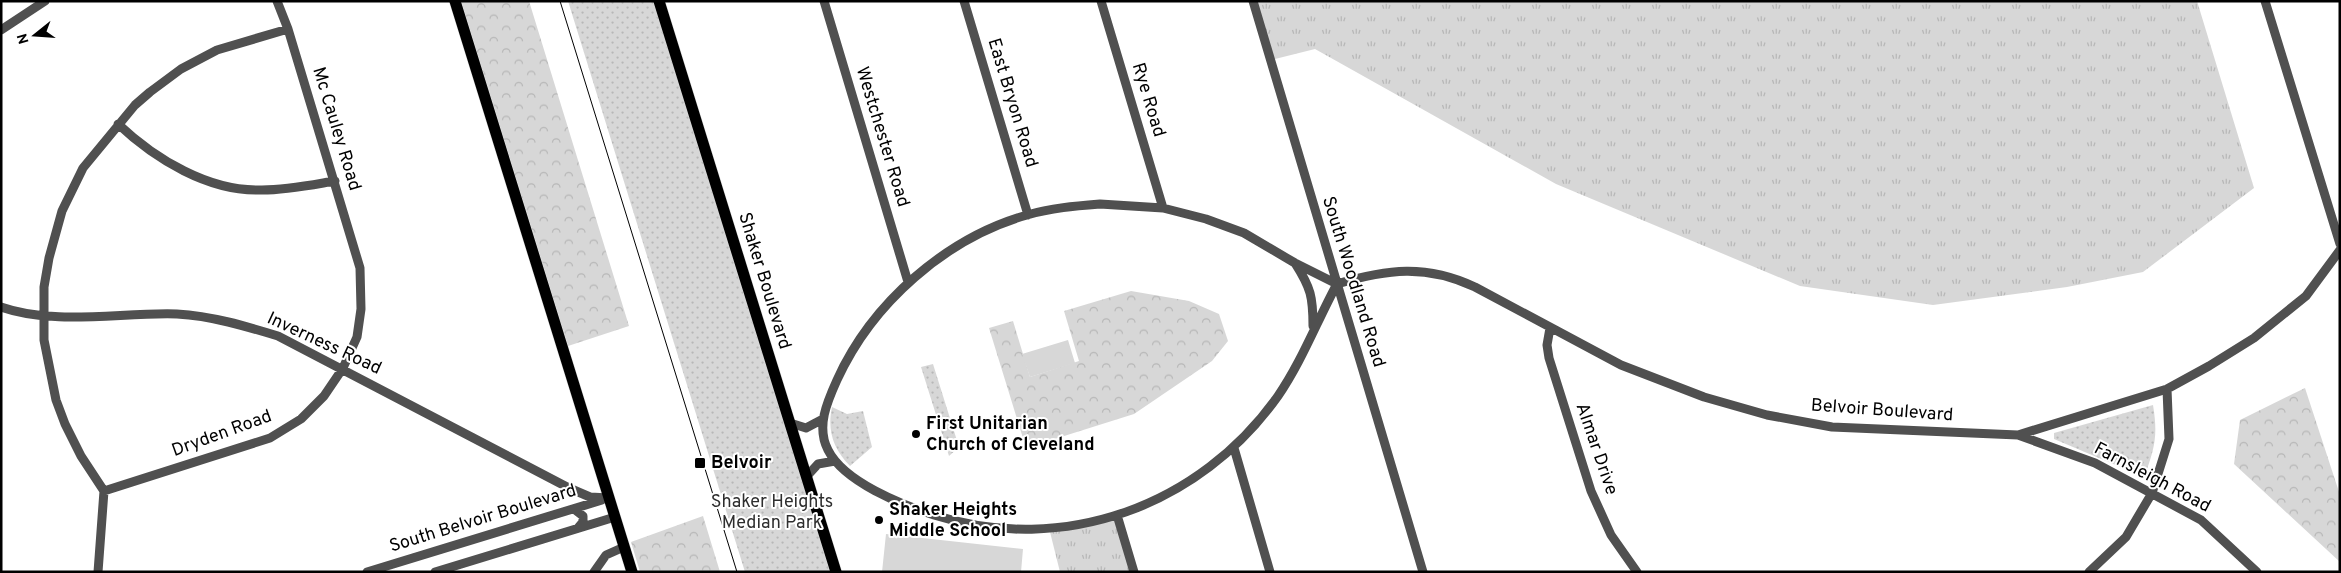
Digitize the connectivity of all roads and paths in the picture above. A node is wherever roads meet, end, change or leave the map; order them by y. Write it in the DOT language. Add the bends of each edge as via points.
graph roads {
  1 [pos="45,1"];
  2 [pos="277,1"];
  3 [pos="455,1"];
  4 [pos="659,1"];
  5 [pos="824,1"];
  6 [pos="964,1"];
  7 [pos="1101,1"];
  8 [pos="1253,1"];
  9 [pos="2265,1"];
  10 [pos="288,28"];
  11 [pos="1,30"];
  12 [pos="118,124"];
  13 [pos="335,181"];
  14 [pos="1163,208"];
  15 [pos="1028,215"];
  16 [pos="2340,244"];
  17 [pos="2340,250"];
  18 [pos="1295,263"];
  19 [pos="360,268"];
  20 [pos="908,282"];
  21 [pos="1337,284"];
  22 [pos="1,307"];
  23 [pos="42,316"];
  24 [pos="1313,328"];
  25 [pos="1550,328"];
  26 [pos="343,368"];
  27 [pos="2167,389"];
  28 [pos="823,419"];
  29 [pos="790,423"];
  30 [pos="2018,435"];
  31 [pos="1234,448"];
  32 [pos="835,461"];
  33 [pos="807,476"];
  34 [pos="104,491"];
  35 [pos="2152,493"];
  36 [pos="609,498"];
  37 [pos="574,509"];
  38 [pos="1117,515"];
  39 [pos="615,517"];
  40 [pos="578,528"];
  41 [pos="624,547"];
  42 [pos="98,572"];
  43 [pos="367,572"];
  44 [pos="435,572"];
  45 [pos="594,572"];
  46 [pos="632,572"];
  47 [pos="836,572"];
  48 [pos="1134,572"];
  49 [pos="1270,572"];
  50 [pos="1423,572"];
  51 [pos="1637,572"];
  52 [pos="2089,572"];
  53 [pos="2257,572"];
  1 -- 11 [label="street"];
  2 -- 10 [label="street, Mc Cauley Road"];
  3 -- 36 [label="main road"];
  4 -- 29 [label="main road, Shaker Boulevard"];
  5 -- 20 [label="street, Westchester Road"];
  6 -- 15 [label="street, East Bryon Road"];
  7 -- 14 [label="street, Rye Road"];
  8 -- 21 [label="street, South Woodland Road"];
  9 -- 16 [label="street"];
  10 -- 12 [label="street" via="217,50 181,69 135,105"];
  10 -- 13 [label="street, Mc Cauley Road"];
  12 -- 13 [label="street" via="139,144 167,162 230,186 260,190"];
  12 -- 23 [label="street" via="83,168 62,211 49,258"];
  13 -- 19 [label="street, Mc Cauley Road"];
  14 -- 15 [label="street" via="1100,204"];
  14 -- 18 [label="street" via="1244,233"];
  15 -- 20 [label="street" via="999,225 962,244"];
  17 -- 27 [label="street, Belvoir Boulevard" via="2306,296 2284,314 2254,338"];
  18 -- 21 [label="street"];
  18 -- 24 [label="street" via="1312,297"];
  19 -- 26 [label="street, Dryden Road" via="361,308 357,337"];
  20 -- 28 [label="street" via="885,306 855,348 836,382"];
  21 -- 24 [label="street"];
  21 -- 25 [label="street, Belvoir Boulevard" via="1387,271 1438,273 1475,287"];
  21 -- 50 [label="street, South Woodland Road"];
  22 -- 23 [label="street, Inverness Road"];
  23 -- 26 [label="street, Inverness Road" via="178,314 232,322 278,336"];
  23 -- 34 [label="street" via="51,376 65,424"];
  24 -- 31 [label="street" via="1289,380"];
  25 -- 30 [label="street, Belvoir Boulevard" via="1622,364 1704,396 1767,415 1832,427"];
  25 -- 51 [label="street, Almar Drive" via="1549,358 1591,491 1611,535"];
  26 -- 34 [label="street, Dryden Road" via="324,396 301,419 270,438"];
  26 -- 36 [label="street, Inverness Road" via="569,488 590,497"];
  27 -- 30 [label="street, Belvoir Boulevard"];
  27 -- 35 [label="street" via="2169,439"];
  28 -- 29 [label="street" via="806,428"];
  28 -- 32 [label="street" via="824,441"];
  29 -- 33 [label="main road, Shaker Boulevard"];
  30 -- 35 [label="street, Farnsleigh Road" via="2095,462"];
  31 -- 38 [label="street" via="1183,486"];
  31 -- 49 [label="street"];
  32 -- 33 [label="street" via="818,464"];
  32 -- 38 [label="street" via="863,483 910,507 978,526 1049,528"];
  33 -- 47 [label="main road, Shaker Boulevard"];
  34 -- 42 [label="street"];
  35 -- 52 [label="street" via="2126,537"];
  35 -- 53 [label="street, Farnsleigh Road" via="2201,520"];
  36 -- 37 [label="street, South Belvoir Boulevard"];
  36 -- 39 [label="main road"];
  37 -- 40 [label="street" via="584,516"];
  37 -- 43 [label="street, South Belvoir Boulevard"];
  38 -- 48 [label="street"];
  39 -- 40 [label="street, South Belvoir Boulevard"];
  39 -- 41 [label="main road"];
  40 -- 44 [label="street, South Belvoir Boulevard"];
  41 -- 45 [label="street" via="606,555"];
  41 -- 46 [label="main road"];
}
